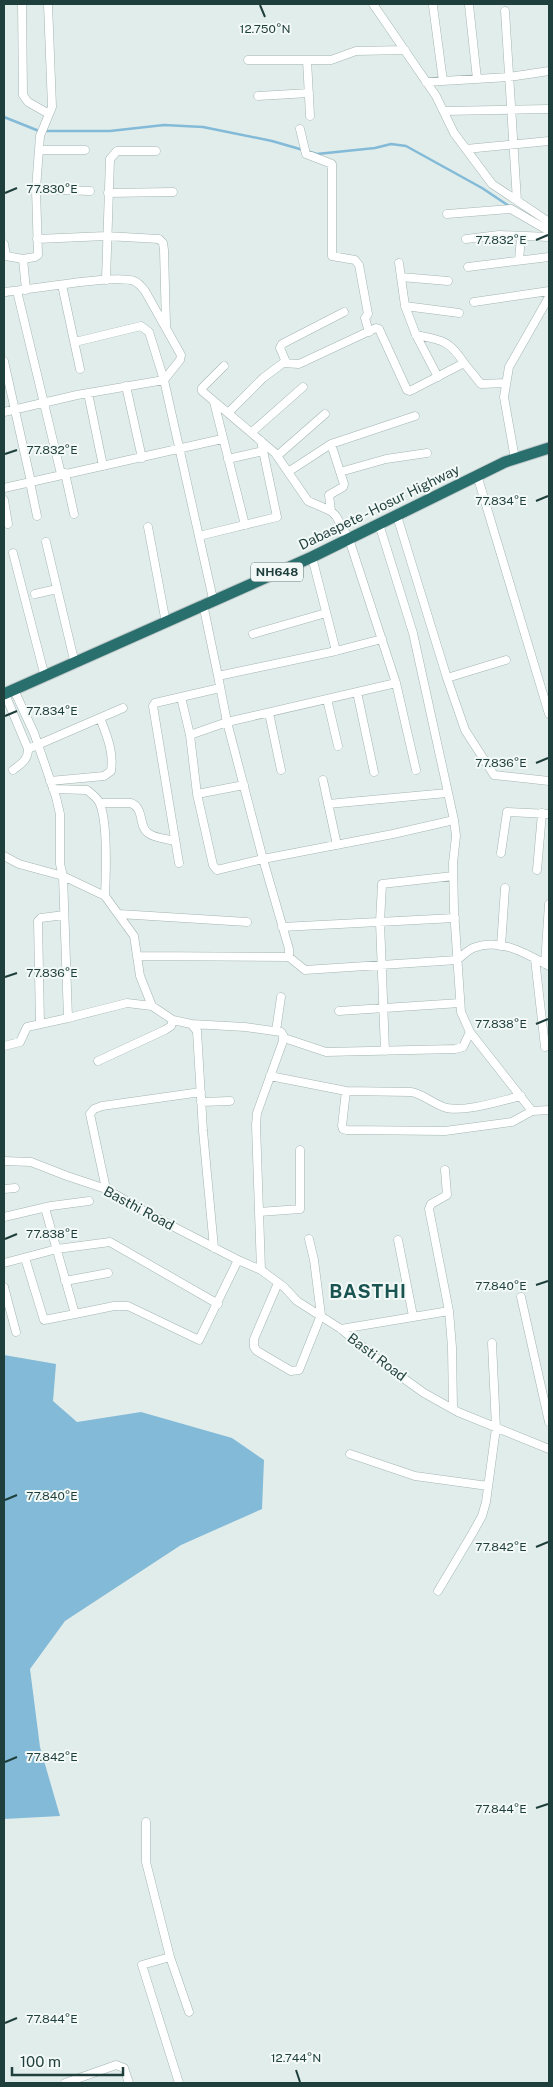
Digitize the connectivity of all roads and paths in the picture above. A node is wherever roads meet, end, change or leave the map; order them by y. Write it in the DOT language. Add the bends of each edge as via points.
graph roads {
  1 [pos="22,4"];
  2 [pos="48,4"];
  3 [pos="373,4"];
  4 [pos="469,5"];
  5 [pos="433,6"];
  6 [pos="505,11"];
  7 [pos="405,50"];
  8 [pos="248,60"];
  9 [pos="307,60"];
  10 [pos="549,71"];
  11 [pos="509,77"];
  12 [pos="476,79"];
  13 [pos="443,81"];
  14 [pos="426,82"];
  15 [pos="309,93"];
  16 [pos="258,96"];
  17 [pos="549,109"];
  18 [pos="511,110"];
  19 [pos="445,112"];
  20 [pos="49,116"];
  21 [pos="310,116"];
  22 [pos="300,129"];
  23 [pos="549,141"];
  24 [pos="514,146"];
  25 [pos="466,149"];
  26 [pos="39,150"];
  27 [pos="86,150"];
  28 [pos="156,151"];
  29 [pos="36,189"];
  30 [pos="90,190"];
  31 [pos="173,192"];
  32 [pos="108,193"];
  33 [pos="517,201"];
  34 [pos="447,214"];
  35 [pos="549,222"];
  36 [pos="549,230"];
  37 [pos="106,236"];
  38 [pos="521,237"];
  39 [pos="549,237"];
  40 [pos="37,239"];
  41 [pos="466,239"];
  42 [pos="4,244"];
  43 [pos="549,257"];
  44 [pos="23,259"];
  45 [pos="519,260"];
  46 [pos="399,263"];
  47 [pos="468,268"];
  48 [pos="401,277"];
  49 [pos="106,280"];
  50 [pos="448,281"];
  51 [pos="62,285"];
  52 [pos="26,290"];
  53 [pos="17,291"];
  54 [pos="549,291"];
  55 [pos="4,292"];
  56 [pos="549,297"];
  57 [pos="474,302"];
  58 [pos="405,306"];
  59 [pos="344,312"];
  60 [pos="459,313"];
  61 [pos="166,327"];
  62 [pos="369,332"];
  63 [pos="416,335"];
  64 [pos="74,342"];
  65 [pos="4,361"];
  66 [pos="286,362"];
  67 [pos="464,363"];
  68 [pos="224,366"];
  69 [pos="80,369"];
  70 [pos="438,377"];
  71 [pos="164,380"];
  72 [pos="506,384"];
  73 [pos="126,386"];
  74 [pos="303,387"];
  75 [pos="88,393"];
  76 [pos="43,402"];
  77 [pos="214,402"];
  78 [pos="14,409"];
  79 [pos="4,412"];
  80 [pos="228,413"];
  81 [pos="325,414"];
  82 [pos="415,416"];
  83 [pos="252,432"];
  84 [pos="222,439"];
  85 [pos="261,441"];
  86 [pos="331,444"];
  87 [pos="549,448"];
  88 [pos="180,450"];
  89 [pos="263,451"];
  90 [pos="427,453"];
  91 [pos="277,456"];
  92 [pos="142,458"];
  93 [pos="228,459"];
  94 [pos="515,459"];
  95 [pos="103,466"];
  96 [pos="288,472"];
  97 [pos="340,472"];
  98 [pos="63,474"];
  99 [pos="477,475"];
  100 [pos="30,482"];
  101 [pos="4,488"];
  102 [pos="4,500"];
  103 [pos="331,511"];
  104 [pos="74,514"];
  105 [pos="37,516"];
  106 [pos="397,516"];
  107 [pos="8,524"];
  108 [pos="380,524"];
  109 [pos="244,525"];
  110 [pos="148,527"];
  111 [pos="199,536"];
  112 [pos="349,539"];
  113 [pos="46,542"];
  114 [pos="12,553"];
  115 [pos="312,557"];
  116 [pos="57,589"];
  117 [pos="35,594"];
  118 [pos="208,602"];
  119 [pos="326,613"];
  120 [pos="166,623"];
  121 [pos="253,634"];
  122 [pos="382,639"];
  123 [pos="336,651"];
  124 [pos="506,660"];
  125 [pos="75,664"];
  126 [pos="218,676"];
  127 [pos="45,677"];
  128 [pos="447,678"];
  129 [pos="396,683"];
  130 [pos="220,688"];
  131 [pos="8,692"];
  132 [pos="357,692"];
  133 [pos="181,697"];
  134 [pos="327,699"];
  135 [pos="123,708"];
  136 [pos="269,712"];
  137 [pos="549,714"];
  138 [pos="100,718"];
  139 [pos="227,722"];
  140 [pos="190,735"];
  141 [pos="37,744"];
  142 [pos="338,746"];
  143 [pos="28,749"];
  144 [pos="13,770"];
  145 [pos="281,770"];
  146 [pos="416,770"];
  147 [pos="374,772"];
  148 [pos="323,780"];
  149 [pos="549,781"];
  150 [pos="52,785"];
  151 [pos="244,785"];
  152 [pos="447,793"];
  153 [pos="197,794"];
  154 [pos="100,803"];
  155 [pos="328,804"];
  156 [pos="546,814"];
  157 [pos="454,820"];
  158 [pos="175,840"];
  159 [pos="337,845"];
  160 [pos="501,853"];
  161 [pos="4,856"];
  162 [pos="263,859"];
  163 [pos="179,863"];
  164 [pos="537,870"];
  165 [pos="63,876"];
  166 [pos="453,876"];
  167 [pos="505,888"];
  168 [pos="104,896"];
  169 [pos="549,904"];
  170 [pos="119,914"];
  171 [pos="64,915"];
  172 [pos="454,918"];
  173 [pos="247,922"];
  174 [pos="380,922"];
  175 [pos="282,927"];
  176 [pos="501,946"];
  177 [pos="137,956"];
  178 [pos="289,956"];
  179 [pos="535,958"];
  180 [pos="457,960"];
  181 [pos="547,965"];
  182 [pos="382,966"];
  183 [pos="281,997"];
  184 [pos="460,1003"];
  185 [pos="152,1006"];
  186 [pos="384,1009"];
  187 [pos="339,1011"];
  188 [pos="68,1018"];
  189 [pos="173,1020"];
  190 [pos="40,1024"];
  191 [pos="191,1024"];
  192 [pos="276,1032"];
  193 [pos="470,1032"];
  194 [pos="284,1038"];
  195 [pos="4,1046"];
  196 [pos="545,1047"];
  197 [pos="385,1051"];
  198 [pos="98,1061"];
  199 [pos="270,1076"];
  200 [pos="346,1091"];
  201 [pos="201,1092"];
  202 [pos="521,1096"];
  203 [pos="230,1101"];
  204 [pos="201,1102"];
  205 [pos="549,1110"];
  206 [pos="532,1111"];
  207 [pos="300,1150"];
  208 [pos="4,1161"];
  209 [pos="445,1170"];
  210 [pos="15,1188"];
  211 [pos="4,1189"];
  212 [pos="106,1189"];
  213 [pos="88,1201"];
  214 [pos="45,1208"];
  215 [pos="259,1212"];
  216 [pos="4,1217"];
  217 [pos="309,1239"];
  218 [pos="398,1240"];
  219 [pos="214,1248"];
  220 [pos="57,1249"];
  221 [pos="25,1258"];
  222 [pos="238,1260"];
  223 [pos="4,1263"];
  224 [pos="261,1270"];
  225 [pos="108,1274"];
  226 [pos="66,1281"];
  227 [pos="278,1282"];
  228 [pos="4,1287"];
  229 [pos="522,1297"];
  230 [pos="218,1304"];
  231 [pos="449,1311"];
  232 [pos="74,1314"];
  233 [pos="320,1315"];
  234 [pos="413,1316"];
  235 [pos="341,1329"];
  236 [pos="16,1332"];
  237 [pos="492,1343"];
  238 [pos="453,1409"];
  239 [pos="549,1422"];
  240 [pos="496,1428"];
  241 [pos="549,1449"];
  242 [pos="350,1454"];
  243 [pos="488,1486"];
  244 [pos="438,1591"];
  245 [pos="146,1822"];
  246 [pos="170,1957"];
  247 [pos="188,2012"];
  248 [pos="65,2083"];
  249 [pos="128,2083"];
  250 [pos="179,2083"];
  1 -- 20 [label="street" via="23,95"];
  2 -- 20 [label="street" via="52,107"];
  3 -- 7 [label="street"];
  4 -- 12 [label="street"];
  5 -- 13 [label="street"];
  6 -- 11 [label="street"];
  7 -- 9 [label="street" via="356,52 332,60"];
  7 -- 14 [label="street"];
  8 -- 9 [label="street"];
  9 -- 15 [label="street"];
  10 -- 11 [label="street"];
  11 -- 12 [label="street"];
  11 -- 18 [label="street"];
  12 -- 13 [label="street"];
  13 -- 14 [label="street"];
  14 -- 19 [label="street"];
  15 -- 16 [label="street"];
  15 -- 21 [label="street"];
  17 -- 18 [label="street"];
  18 -- 19 [label="street"];
  18 -- 24 [label="street"];
  19 -- 25 [label="street"];
  20 -- 26 [label="street" via="41,133"];
  22 -- 62 [label="street" via="306,154 332,164 332,256 355,260 359,265"];
  23 -- 24 [label="street"];
  24 -- 25 [label="street"];
  24 -- 33 [label="street"];
  25 -- 33 [label="street" via="492,184"];
  26 -- 27 [label="street"];
  26 -- 29 [label="street"];
  28 -- 32 [label="street" via="114,153 110,159"];
  29 -- 30 [label="street"];
  29 -- 40 [label="street"];
  31 -- 32 [label="street"];
  32 -- 37 [label="street"];
  33 -- 35 [label="street"];
  34 -- 36 [label="street" via="510,209"];
  37 -- 40 [label="street"];
  37 -- 49 [label="street"];
  37 -- 61 [label="street" via="160,239 163,243"];
  38 -- 39 [label="street"];
  38 -- 41 [label="street" via="499,235"];
  38 -- 45 [label="street"];
  40 -- 44 [label="street" via="37,256"];
  42 -- 44 [label="street" via="6,256"];
  43 -- 45 [label="street"];
  44 -- 52 [label="street"];
  45 -- 47 [label="street"];
  46 -- 48 [label="street"];
  48 -- 50 [label="street"];
  48 -- 58 [label="street"];
  49 -- 51 [label="street"];
  49 -- 61 [label="street" via="132,280 141,285"];
  51 -- 52 [label="street"];
  51 -- 64 [label="street"];
  52 -- 53 [label="street"];
  53 -- 55 [label="street"];
  53 -- 76 [label="street"];
  54 -- 57 [label="street"];
  56 -- 72 [label="street" via="508,367"];
  58 -- 60 [label="street"];
  58 -- 63 [label="street"];
  59 -- 66 [label="street" via="282,344 280,348"];
  61 -- 71 [label="street" via="180,360"];
  62 -- 66 [label="street" via="300,364"];
  62 -- 70 [label="street" via="379,329 407,390"];
  63 -- 67 [label="street" via="447,343"];
  63 -- 70 [label="street"];
  64 -- 69 [label="street"];
  64 -- 71 [label="street" via="145,327"];
  65 -- 78 [label="street"];
  66 -- 80 [label="street" via="263,378"];
  67 -- 70 [label="street"];
  67 -- 72 [label="street" via="481,384"];
  68 -- 77 [label="street" via="202,388"];
  71 -- 73 [label="street"];
  71 -- 88 [label="street"];
  72 -- 94 [label="street" via="504,397"];
  73 -- 75 [label="street"];
  73 -- 92 [label="street"];
  74 -- 83 [label="street"];
  75 -- 76 [label="street"];
  75 -- 95 [label="street"];
  76 -- 78 [label="street"];
  76 -- 98 [label="street"];
  77 -- 80 [label="street"];
  77 -- 84 [label="street"];
  78 -- 79 [label="street"];
  78 -- 100 [label="street"];
  80 -- 83 [label="street"];
  81 -- 91 [label="street"];
  82 -- 86 [label="street"];
  83 -- 85 [label="street"];
  84 -- 88 [label="street"];
  84 -- 93 [label="street"];
  85 -- 89 [label="street"];
  85 -- 91 [label="street"];
  86 -- 96 [label="street"];
  86 -- 97 [label="street"];
  87 -- 94 [label="highway, Dabaspete - Hosur Highway / NH648"];
  88 -- 92 [label="street"];
  88 -- 111 [label="street"];
  89 -- 93 [label="street"];
  89 -- 109 [label="street" via="277,515"];
  90 -- 97 [label="street" via="386,459"];
  91 -- 96 [label="street"];
  92 -- 95 [label="street"];
  93 -- 109 [label="street"];
  94 -- 99 [label="highway, Dabaspete - Hosur Highway / NH648"];
  95 -- 98 [label="street"];
  96 -- 103 [label="street" via="308,501"];
  97 -- 103 [label="street" via="344,487 329,496"];
  98 -- 100 [label="street"];
  98 -- 104 [label="street"];
  99 -- 106 [label="highway, Dabaspete - Hosur Highway / NH648"];
  99 -- 137 [label="street"];
  100 -- 101 [label="street"];
  100 -- 105 [label="street"];
  102 -- 107 [label="street"];
  103 -- 112 [label="street"];
  106 -- 108 [label="highway, Dabaspete - Hosur Highway / NH648"];
  106 -- 128 [label="street"];
  108 -- 112 [label="highway, Dabaspete - Hosur Highway / NH648"];
  108 -- 152 [label="street" via="413,633"];
  109 -- 111 [label="street"];
  110 -- 120 [label="street"];
  111 -- 118 [label="street"];
  112 -- 115 [label="highway, Dabaspete - Hosur Highway / NH648"];
  112 -- 122 [label="street"];
  113 -- 116 [label="street"];
  114 -- 127 [label="street"];
  115 -- 118 [label="highway, Dabaspete - Hosur Highway / NH648"];
  115 -- 119 [label="street"];
  116 -- 117 [label="street"];
  116 -- 125 [label="street"];
  118 -- 120 [label="highway, Dabaspete - Hosur Highway / NH648"];
  118 -- 126 [label="street"];
  119 -- 121 [label="street"];
  119 -- 123 [label="street"];
  120 -- 125 [label="highway, Dabaspete - Hosur Highway / NH648"];
  122 -- 123 [label="street"];
  122 -- 129 [label="street"];
  123 -- 126 [label="street"];
  124 -- 128 [label="street"];
  125 -- 127 [label="highway, Dabaspete - Hosur Highway / NH648"];
  126 -- 130 [label="street"];
  127 -- 131 [label="highway, Dabaspete - Hosur Highway / NH648"];
  128 -- 149 [label="street" via="465,730 494,775"];
  129 -- 132 [label="street"];
  129 -- 146 [label="street"];
  130 -- 133 [label="street"];
  130 -- 139 [label="street"];
  131 -- 141 [label="street"];
  131 -- 143 [label="street"];
  132 -- 134 [label="street"];
  132 -- 147 [label="street"];
  133 -- 140 [label="street"];
  133 -- 158 [label="street" via="153,706"];
  134 -- 136 [label="street"];
  134 -- 142 [label="street"];
  135 -- 138 [label="street"];
  136 -- 139 [label="street"];
  136 -- 145 [label="street"];
  138 -- 141 [label="street"];
  138 -- 150 [label="street" via="111,749 111,771 104,776"];
  139 -- 140 [label="street"];
  139 -- 151 [label="street"];
  140 -- 153 [label="street"];
  141 -- 143 [label="street"];
  141 -- 150 [label="street"];
  143 -- 144 [label="street" via="24,762"];
  148 -- 155 [label="street"];
  150 -- 154 [label="street" via="87,790"];
  150 -- 165 [label="street" via="60,814"];
  151 -- 153 [label="street"];
  151 -- 162 [label="street"];
  152 -- 155 [label="street"];
  152 -- 157 [label="street"];
  153 -- 162 [label="street" via="217,870"];
  154 -- 158 [label="street" via="131,803 139,809 146,832"];
  154 -- 168 [label="street" via="106,867"];
  155 -- 159 [label="street"];
  156 -- 160 [label="street" via="507,812"];
  156 -- 164 [label="street"];
  157 -- 159 [label="street"];
  157 -- 166 [label="street"];
  158 -- 163 [label="street"];
  159 -- 162 [label="street"];
  161 -- 165 [label="street" via="19,864"];
  162 -- 175 [label="street"];
  165 -- 168 [label="street"];
  165 -- 171 [label="street"];
  166 -- 172 [label="street"];
  166 -- 174 [label="street" via="382,884"];
  167 -- 176 [label="street"];
  168 -- 170 [label="street"];
  169 -- 181 [label="street"];
  170 -- 173 [label="street"];
  170 -- 177 [label="street" via="134,936"];
  171 -- 188 [label="street"];
  171 -- 190 [label="street" via="38,921"];
  172 -- 174 [label="street"];
  172 -- 180 [label="street"];
  174 -- 175 [label="street"];
  174 -- 182 [label="street"];
  175 -- 178 [label="street"];
  176 -- 179 [label="street" via="518,949"];
  176 -- 180 [label="street" via="473,948"];
  177 -- 178 [label="street"];
  177 -- 185 [label="street" via="140,976"];
  178 -- 182 [label="street" via="305,970"];
  179 -- 181 [label="street"];
  179 -- 196 [label="street"];
  180 -- 182 [label="street"];
  180 -- 184 [label="street"];
  182 -- 186 [label="street"];
  183 -- 192 [label="street"];
  184 -- 186 [label="street"];
  184 -- 193 [label="street" via="460,1012"];
  185 -- 188 [label="street" via="127,1003"];
  185 -- 189 [label="street"];
  186 -- 187 [label="street"];
  186 -- 197 [label="street"];
  188 -- 190 [label="street"];
  189 -- 191 [label="street"];
  189 -- 198 [label="street" via="165,1030"];
  190 -- 195 [label="street" via="27,1027 20,1042"];
  191 -- 192 [label="street"];
  191 -- 201 [label="street" via="197,1030"];
  192 -- 194 [label="street" via="281,1032"];
  193 -- 197 [label="street" via="460,1049"];
  193 -- 202 [label="street"];
  194 -- 197 [label="street" via="326,1052"];
  194 -- 199 [label="street"];
  199 -- 200 [label="street"];
  199 -- 215 [label="street" via="256,1125"];
  200 -- 202 [label="street" via="418,1093 447,1108 463,1108"];
  200 -- 206 [label="street" via="342,1126 347,1130 445,1131 512,1122"];
  201 -- 204 [label="street"];
  201 -- 212 [label="street" via="94,1109 90,1114"];
  202 -- 206 [label="street"];
  203 -- 204 [label="street"];
  204 -- 219 [label="street"];
  205 -- 206 [label="street"];
  207 -- 215 [label="street" via="300,1208"];
  208 -- 212 [label="street, Basthi Road" via="31,1162"];
  209 -- 231 [label="street" via="447,1195 429,1209"];
  210 -- 211 [label="street"];
  212 -- 219 [label="street, Basthi Road"];
  213 -- 214 [label="street"];
  214 -- 216 [label="street"];
  214 -- 220 [label="street"];
  215 -- 224 [label="street"];
  217 -- 233 [label="street"];
  218 -- 234 [label="street"];
  219 -- 222 [label="street, Basti Road"];
  220 -- 221 [label="street"];
  220 -- 226 [label="street"];
  220 -- 230 [label="street" via="114,1242"];
  221 -- 223 [label="street"];
  221 -- 232 [label="street" via="44,1320"];
  222 -- 224 [label="street, Basti Road"];
  222 -- 230 [label="street"];
  224 -- 227 [label="street, Basti Road"];
  225 -- 226 [label="street"];
  226 -- 232 [label="street"];
  227 -- 233 [label="street, Basti Road" via="297,1301"];
  227 -- 233 [label="street" via="254,1339 257,1351 291,1371 299,1370"];
  228 -- 236 [label="street"];
  229 -- 239 [label="street"];
  230 -- 232 [label="street" via="199,1340 128,1306"];
  231 -- 234 [label="street"];
  231 -- 238 [label="street"];
  233 -- 235 [label="street, Basti Road"];
  234 -- 235 [label="street"];
  235 -- 238 [label="street, Basti Road" via="385,1365"];
  237 -- 240 [label="street"];
  238 -- 240 [label="street, Basti Road"];
  240 -- 241 [label="street, Basti Road"];
  240 -- 243 [label="street"];
  242 -- 243 [label="street" via="416,1476"];
  243 -- 244 [label="street" via="482,1516"];
  245 -- 246 [label="street" via="146,1862"];
  246 -- 247 [label="street"];
  246 -- 250 [label="street" via="142,1965"];
  248 -- 249 [label="street" via="116,2065 124,2068"];
}
